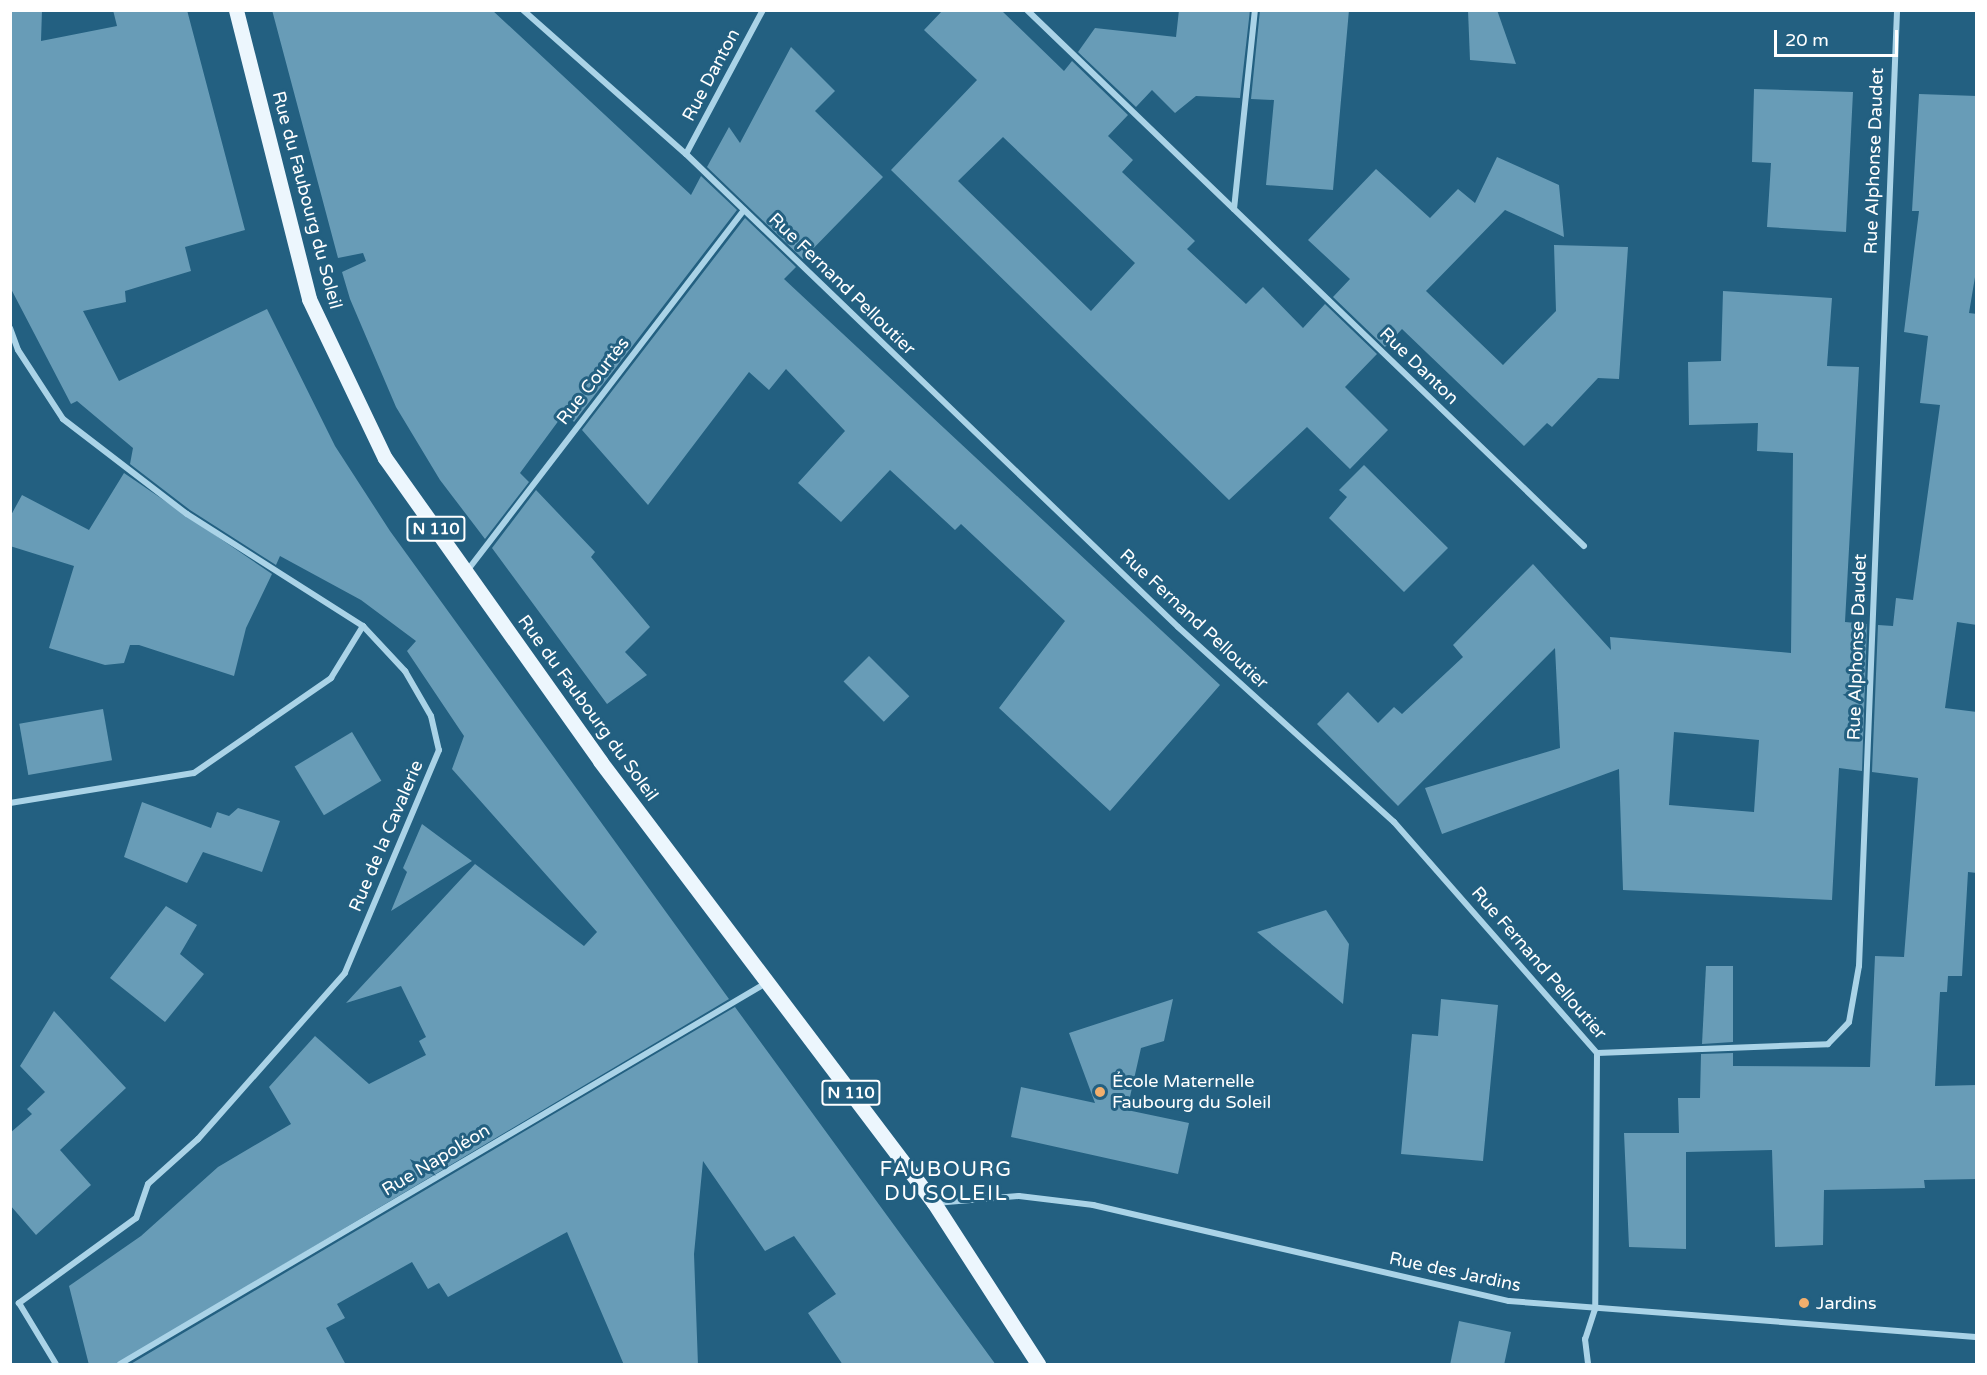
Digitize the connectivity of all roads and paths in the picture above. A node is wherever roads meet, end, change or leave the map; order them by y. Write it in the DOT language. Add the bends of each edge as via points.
graph roads {
  1 [pos="236,10"];
  2 [pos="523,10"];
  3 [pos="763,10"];
  4 [pos="1027,10"];
  5 [pos="1255,10"];
  6 [pos="1897,10"];
  7 [pos="686,154"];
  8 [pos="1234,209"];
  9 [pos="744,210"];
  10 [pos="10,328"];
  11 [pos="1584,546"];
  12 [pos="467,571"];
  13 [pos="363,626"];
  14 [pos="10,803"];
  15 [pos="767,982"];
  16 [pos="1597,1053"];
  17 [pos="934,1203"];
  18 [pos="1595,1309"];
  19 [pos="1977,1337"];
  20 [pos="56,1365"];
  21 [pos="120,1365"];
  22 [pos="1038,1365"];
  23 [pos="1588,1365"];
  1 -- 12 [label="main road, Rue du Faubourg du Soleil / N 110" via="309,299 385,458"];
  2 -- 7 [label="street, Rue Fernand Pelloutier"];
  3 -- 7 [label="street, Rue Danton"];
  4 -- 8 [label="street, Rue Danton"];
  5 -- 8 [label="street"];
  6 -- 16 [label="street, Rue Alphonse Daudet" via="1859,966 1849,1022 1828,1044"];
  7 -- 9 [label="street, Rue Fernand Pelloutier"];
  8 -- 11 [label="street, Rue Danton"];
  9 -- 12 [label="street, Rue Courtès"];
  9 -- 16 [label="street, Rue Fernand Pelloutier" via="1178,627 1394,822"];
  10 -- 13 [label="street, Rue de la Cavalerie" via="18,350 63,419 187,514"];
  12 -- 15 [label="main road, Rue du Faubourg du Soleil / N 110"];
  13 -- 14 [label="street" via="331,678 194,773"];
  13 -- 20 [label="street, Rue de la Cavalerie" via="405,671 431,716 439,750 345,973 198,1139 148,1184 136,1218 19,1303"];
  15 -- 17 [label="main road, Rue du Faubourg du Soleil / N 110"];
  15 -- 21 [label="street, Rue Napoléon"];
  16 -- 18 [label="street, Rue Fernand Pelloutier"];
  17 -- 18 [label="street, Rue des Jardins" via="1019,1196 1093,1205 1509,1301"];
  17 -- 22 [label="main road, Rue du Faubourg du Soleil / N 110"];
  18 -- 19 [label="street, Rue des Jardins"];
  18 -- 23 [label="street, Rue Fernand Pelloutier" via="1585,1339"];
}
